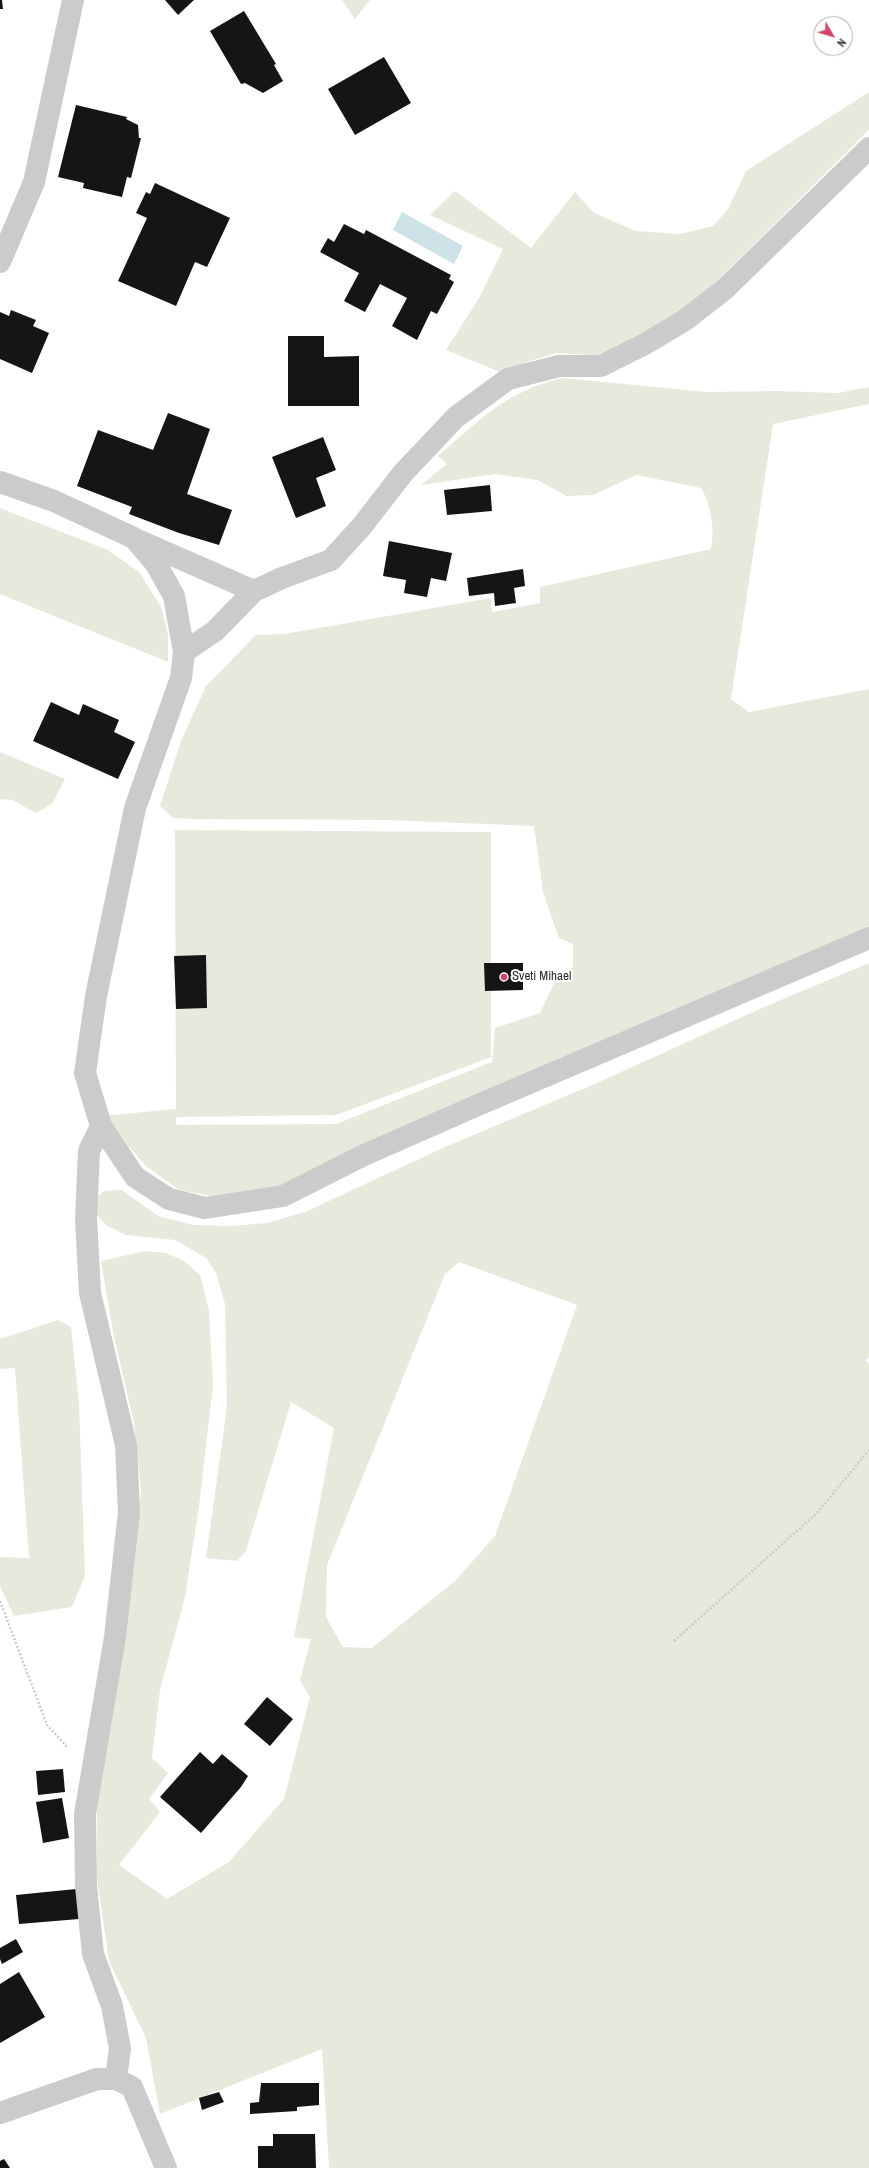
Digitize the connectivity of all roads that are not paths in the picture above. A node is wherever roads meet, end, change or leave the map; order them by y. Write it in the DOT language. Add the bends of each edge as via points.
graph roads {
  1 [pos="73,0"];
  2 [pos="869,148"];
  3 [pos="0,262"];
  4 [pos="0,482"];
  5 [pos="134,538"];
  6 [pos="254,591"];
  7 [pos="184,652"];
  8 [pos="869,938"];
  9 [pos="101,1126"];
  10 [pos="116,2080"];
  11 [pos="0,2113"];
  12 [pos="166,2168"];
  1 -- 3 [label="street" via="34,182"];
  2 -- 6 [label="street" via="725,289 685,320 646,344 601,366 559,366 508,379 456,417 403,472 362,526 331,560"];
  4 -- 5 [label="street" via="54,501"];
  5 -- 6 [label="street"];
  5 -- 7 [label="street" via="156,564 174,596"];
  6 -- 7 [label="street" via="215,631"];
  7 -- 9 [label="street" via="181,678 135,808 96,996 85,1073"];
  8 -- 9 [label="street" via="478,1104 362,1156 283,1196 205,1208 169,1199 135,1177"];
  9 -- 10 [label="street" via="89,1151 86,1219 90,1293 126,1445 129,1512 115,1637 85,1814 86,1886 93,1954 112,2006 120,2048"];
  10 -- 11 [label="street" via="97,2079"];
  10 -- 12 [label="street" via="132,2087"];
}
